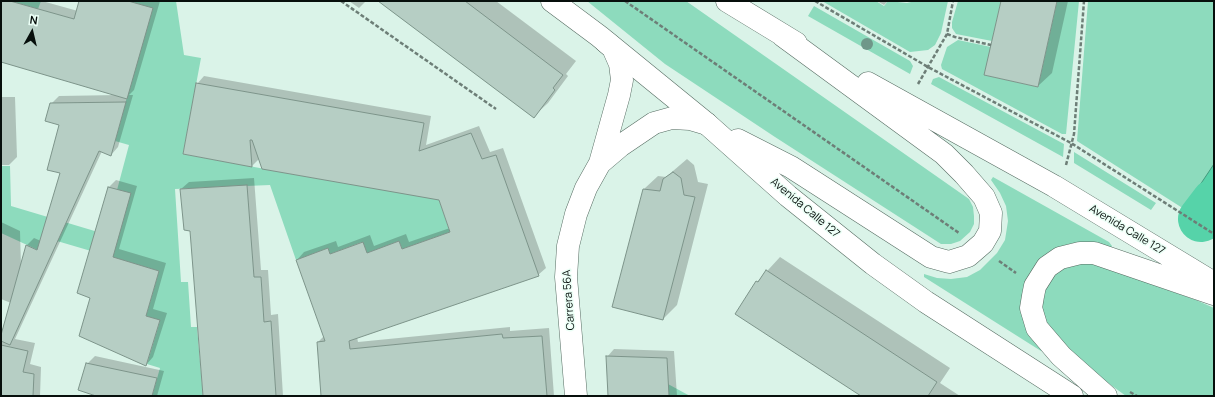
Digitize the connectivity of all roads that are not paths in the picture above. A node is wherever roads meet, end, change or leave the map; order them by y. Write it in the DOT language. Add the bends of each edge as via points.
graph roads {
  1 [pos="552,1"];
  2 [pos="727,1"];
  3 [pos="599,36"];
  4 [pos="783,36"];
  5 [pos="707,124"];
  6 [pos="600,163"];
  7 [pos="1214,282"];
  8 [pos="1214,294"];
  9 [pos="576,396"];
  10 [pos="1072,396"];
  11 [pos="1106,396"];
  1 -- 3 [label="main road, Avenida Calle 127"];
  2 -- 4 [label="main road, Avenida Calle 127"];
  3 -- 5 [label="main road, Avenida Calle 127"];
  3 -- 6 [label="main road, Carrera 56A" via="613,48 620,64 622,80"];
  4 -- 5 [label="main road" via="944,154 979,189 989,205 991,222 984,243 972,254 959,260 949,262 931,258 790,168"];
  4 -- 7 [label="main road, Avenida Calle 127" via="1054,186"];
  5 -- 6 [label="main road, Carrera 56A" via="690,119 672,118 654,123"];
  5 -- 10 [label="main road, Avenida Calle 127" via="788,196 873,264 926,302"];
  6 -- 9 [label="main road, Carrera 56A" via="586,188 568,246 566,277"];
  8 -- 11 [label="main road" via="1094,253 1080,253 1060,258 1047,267 1035,286 1033,296 1032,308 1037,328 1061,356"];
}
